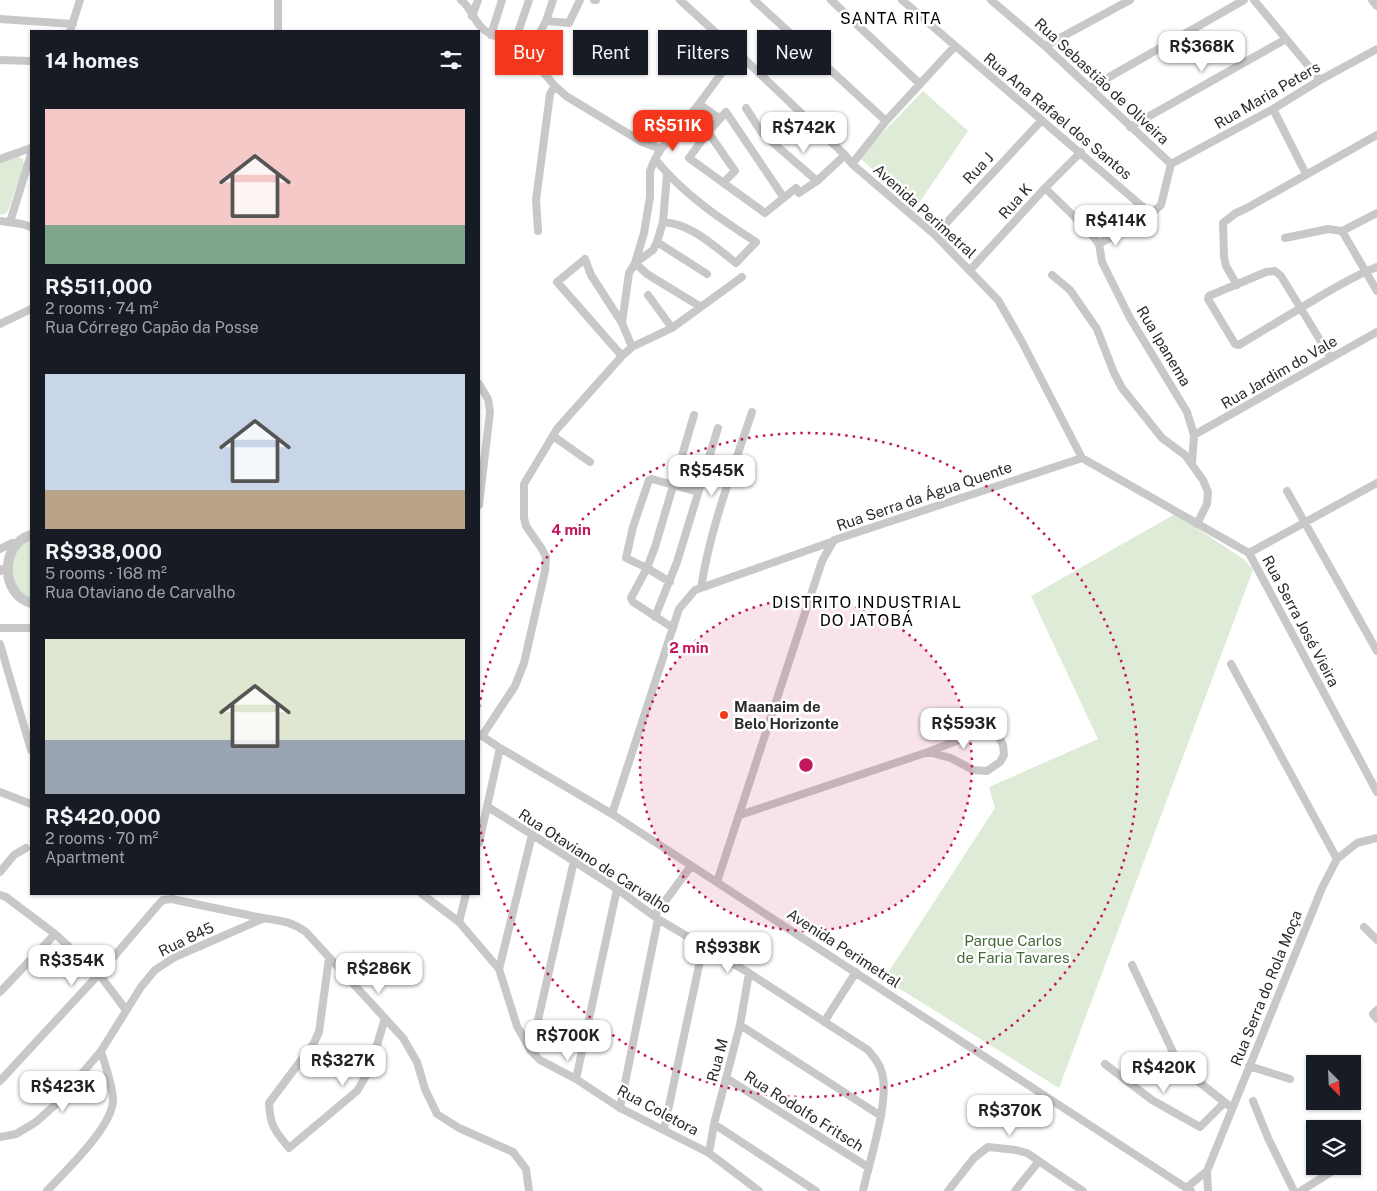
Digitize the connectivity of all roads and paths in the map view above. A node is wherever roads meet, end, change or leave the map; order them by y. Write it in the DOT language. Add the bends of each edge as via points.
graph roads {
  1 [pos="80,0"];
  2 [pos="278,0"];
  3 [pos="462,0"];
  4 [pos="478,0"];
  5 [pos="502,0"];
  6 [pos="529,0"];
  7 [pos="553,0"];
  8 [pos="580,0"];
  9 [pos="680,0"];
  10 [pos="754,0"];
  11 [pos="831,0"];
  12 [pos="902,0"];
  13 [pos="1006,0"];
  14 [pos="1130,0"];
  15 [pos="1244,0"];
  16 [pos="1254,0"];
  17 [pos="994,3"];
  18 [pos="472,16"];
  19 [pos="0,19"];
  20 [pos="546,21"];
  21 [pos="72,28"];
  22 [pos="278,30"];
  23 [pos="519,30"];
  24 [pos="541,30"];
  25 [pos="713,30"];
  26 [pos="491,35"];
  27 [pos="495,37"];
  28 [pos="1286,39"];
  29 [pos="954,46"];
  30 [pos="1045,46"];
  31 [pos="1377,50"];
  32 [pos="0,60"];
  33 [pos="30,61"];
  34 [pos="747,62"];
  35 [pos="545,75"];
  36 [pos="720,75"];
  37 [pos="1320,80"];
  38 [pos="920,84"];
  39 [pos="555,86"];
  40 [pos="1090,88"];
  41 [pos="699,104"];
  42 [pos="746,108"];
  43 [pos="1273,109"];
  44 [pos="720,118"];
  45 [pos="1042,120"];
  46 [pos="886,122"];
  47 [pos="1130,127"];
  48 [pos="708,132"];
  49 [pos="1377,135"];
  50 [pos="30,148"];
  51 [pos="661,149"];
  52 [pos="1080,152"];
  53 [pos="845,155"];
  54 [pos="30,157"];
  55 [pos="0,159"];
  56 [pos="655,159"];
  57 [pos="852,164"];
  58 [pos="1171,164"];
  59 [pos="666,174"];
  60 [pos="1306,174"];
  61 [pos="817,181"];
  62 [pos="723,183"];
  63 [pos="1045,188"];
  64 [pos="784,198"];
  65 [pos="1377,213"];
  66 [pos="1151,214"];
  67 [pos="0,221"];
  68 [pos="10,222"];
  69 [pos="663,222"];
  70 [pos="30,228"];
  71 [pos="538,231"];
  72 [pos="1342,231"];
  73 [pos="935,235"];
  74 [pos="1285,238"];
  75 [pos="657,242"];
  76 [pos="1099,244"];
  77 [pos="636,263"];
  78 [pos="1377,266"];
  79 [pos="970,270"];
  80 [pos="1365,271"];
  81 [pos="707,274"];
  82 [pos="1052,275"];
  83 [pos="742,277"];
  84 [pos="1237,285"];
  85 [pos="1377,291"];
  86 [pos="648,294"];
  87 [pos="701,307"];
  88 [pos="1300,309"];
  89 [pos="30,310"];
  90 [pos="622,323"];
  91 [pos="0,324"];
  92 [pos="672,328"];
  93 [pos="1377,332"];
  94 [pos="632,347"];
  95 [pos="622,356"];
  96 [pos="1331,358"];
  97 [pos="481,395"];
  98 [pos="752,412"];
  99 [pos="694,415"];
  100 [pos="718,428"];
  101 [pos="553,436"];
  102 [pos="1194,436"];
  103 [pos="1082,458"];
  104 [pos="590,462"];
  105 [pos="1192,463"];
  106 [pos="481,466"];
  107 [pos="673,485"];
  108 [pos="1374,485"];
  109 [pos="480,486"];
  110 [pos="698,492"];
  111 [pos="1287,492"];
  112 [pos="1377,494"];
  113 [pos="1305,522"];
  114 [pos="1197,524"];
  115 [pos="30,534"];
  116 [pos="834,540"];
  117 [pos="12,543"];
  118 [pos="0,549"];
  119 [pos="1249,553"];
  120 [pos="647,568"];
  121 [pos="0,574"];
  122 [pos="670,582"];
  123 [pos="701,588"];
  124 [pos="5,596"];
  125 [pos="18,599"];
  126 [pos="30,603"];
  127 [pos="655,617"];
  128 [pos="0,628"];
  129 [pos="30,628"];
  130 [pos="673,628"];
  131 [pos="0,644"];
  132 [pos="1377,651"];
  133 [pos="1231,664"];
  134 [pos="480,735"];
  135 [pos="30,747"];
  136 [pos="500,748"];
  137 [pos="928,752"];
  138 [pos="0,792"];
  139 [pos="1377,792"];
  140 [pos="30,804"];
  141 [pos="488,807"];
  142 [pos="612,814"];
  143 [pos="740,815"];
  144 [pos="532,835"];
  145 [pos="1377,838"];
  146 [pos="480,839"];
  147 [pos="26,848"];
  148 [pos="1337,859"];
  149 [pos="574,861"];
  150 [pos="691,866"];
  151 [pos="0,872"];
  152 [pos="717,882"];
  153 [pos="617,889"];
  154 [pos="0,895"];
  155 [pos="423,895"];
  156 [pos="466,895"];
  157 [pos="263,918"];
  158 [pos="656,918"];
  159 [pos="459,922"];
  160 [pos="1364,927"];
  161 [pos="55,934"];
  162 [pos="1377,940"];
  163 [pos="703,947"];
  164 [pos="329,958"];
  165 [pos="1132,965"];
  166 [pos="499,969"];
  167 [pos="856,972"];
  168 [pos="749,973"];
  169 [pos="100,974"];
  170 [pos="0,992"];
  171 [pos="126,1010"];
  172 [pos="385,1018"];
  173 [pos="824,1022"];
  174 [pos="740,1025"];
  175 [pos="100,1051"];
  176 [pos="531,1051"];
  177 [pos="1105,1064"];
  178 [pos="1249,1066"];
  179 [pos="726,1078"];
  180 [pos="1290,1079"];
  181 [pos="576,1080"];
  182 [pos="0,1081"];
  183 [pos="1252,1101"];
  184 [pos="1224,1103"];
  185 [pos="620,1108"];
  186 [pos="1232,1108"];
  187 [pos="881,1116"];
  188 [pos="714,1124"];
  189 [pos="664,1129"];
  190 [pos="0,1137"];
  191 [pos="709,1152"];
  192 [pos="1039,1161"];
  193 [pos="868,1167"];
  194 [pos="1207,1171"];
  195 [pos="1326,1175"];
  196 [pos="1188,1189"];
  197 [pos="1079,1190"];
  198 [pos="47,1191"];
  199 [pos="529,1191"];
  200 [pos="759,1191"];
  201 [pos="816,1191"];
  202 [pos="863,1191"];
  203 [pos="948,1191"];
  204 [pos="1015,1191"];
  205 [pos="1208,1191"];
  206 [pos="1294,1191"];
  207 [pos="1300,1191"];
  1 -- 21 [label="street"];
  2 -- 22 [label="street"];
  3 -- 18 [label="street" via="470,8"];
  4 -- 18 [label="street"];
  5 -- 26 [label="street"];
  6 -- 23 [label="street"];
  7 -- 20 [label="street"];
  8 -- 20 [label="street" via="569,23"];
  9 -- 25 [label="street, Avenida Perimetral"];
  10 -- 46 [label="street"];
  11 -- 38 [label="street"];
  12 -- 29 [label="street, Rua Ana Rafael dos Santos"];
  13 -- 17 [label="street"];
  14 -- 30 [label="street"];
  15 -- 40 [label="street"];
  16 -- 28 [label="street"];
  17 -- 30 [label="street, Rua Sebastião de Oliveira"];
  18 -- 26 [label="street"];
  19 -- 21 [label="street"];
  20 -- 24 [label="street"];
  26 -- 27 [label="street"];
  28 -- 37 [label="street"];
  28 -- 47 [label="street"];
  29 -- 38 [label="street"];
  29 -- 45 [label="street, Rua Ana Rafael dos Santos"];
  30 -- 40 [label="street, Rua Sebastião de Oliveira"];
  31 -- 37 [label="street, Rua Maria Peters"];
  32 -- 33 [label="street"];
  34 -- 53 [label="street, Avenida Perimetral"];
  35 -- 39 [label="street"];
  36 -- 41 [label="street"];
  37 -- 43 [label="street, Rua Maria Peters"];
  38 -- 46 [label="street"];
  39 -- 51 [label="street" via="642,142"];
  39 -- 71 [label="street" via="550,94 536,200"];
  40 -- 47 [label="street, Rua Sebastião de Oliveira"];
  41 -- 44 [label="street"];
  41 -- 51 [label="street"];
  42 -- 61 [label="street" via="762,133"];
  43 -- 58 [label="street, Rua Maria Peters"];
  43 -- 60 [label="street"];
  44 -- 48 [label="street"];
  44 -- 64 [label="street" via="726,112"];
  45 -- 52 [label="street, Rua Ana Rafael dos Santos"];
  45 -- 73 [label="street, Rua J"];
  46 -- 57 [label="street"];
  47 -- 58 [label="street, Rua Sebastião de Oliveira"];
  48 -- 62 [label="street" via="735,171"];
  48 -- 62 [label="street" via="689,158"];
  49 -- 60 [label="street"];
  50 -- 55 [label="street"];
  51 -- 56 [label="street"];
  52 -- 63 [label="street, Rua K"];
  52 -- 66 [label="street, Rua Ana Rafael dos Santos"];
  53 -- 57 [label="street, Avenida Perimetral"];
  53 -- 61 [label="street"];
  54 -- 68 [label="street"];
  56 -- 59 [label="street"];
  56 -- 77 [label="street" via="650,171 649,206"];
  57 -- 73 [label="street, Avenida Perimetral"];
  58 -- 66 [label="street" via="1161,205"];
  59 -- 69 [label="street"];
  59 -- 69 [label="street" via="720,219 756,242 736,263 687,228"];
  60 -- 84 [label="street" via="1223,223 1226,266"];
  61 -- 64 [label="street" via="799,193 796,188"];
  62 -- 64 [label="street" via="765,213"];
  63 -- 76 [label="street" via="1089,230"];
  63 -- 79 [label="street, Rua K"];
  65 -- 72 [label="street"];
  66 -- 76 [label="street"];
  67 -- 68 [label="street"];
  68 -- 70 [label="street"];
  69 -- 75 [label="street"];
  72 -- 74 [label="street" via="1328,229"];
  72 -- 80 [label="street"];
  73 -- 79 [label="street, Avenida Perimetral"];
  75 -- 77 [label="street" via="653,250"];
  75 -- 81 [label="street"];
  76 -- 102 [label="street, Rua Ipanema" via="1102,262 1130,318 1187,412"];
  77 -- 87 [label="street"];
  77 -- 90 [label="street" via="629,273"];
  78 -- 80 [label="street"];
  79 -- 103 [label="street, Avenida Perimetral" via="998,300"];
  80 -- 85 [label="street"];
  80 -- 88 [label="street"];
  82 -- 105 [label="street" via="1070,290 1097,329 1122,388 1162,438"];
  83 -- 87 [label="street"];
  84 -- 88 [label="street" via="1275,271"];
  84 -- 88 [label="street" via="1208,297 1237,346"];
  86 -- 92 [label="street"];
  87 -- 92 [label="street"];
  88 -- 96 [label="street"];
  89 -- 91 [label="street"];
  90 -- 94 [label="street"];
  90 -- 95 [label="street" via="585,259 557,282"];
  92 -- 94 [label="street"];
  93 -- 96 [label="street, Rua Jardim do Vale"];
  94 -- 95 [label="street"];
  95 -- 101 [label="street"];
  96 -- 102 [label="street, Rua Jardim do Vale"];
  97 -- 106 [label="street" via="488,399 490,412"];
  98 -- 123 [label="street" via="722,502"];
  99 -- 107 [label="street"];
  100 -- 110 [label="street"];
  101 -- 104 [label="street"];
  101 -- 134 [label="street" via="524,484 526,526 546,557 524,663 515,686"];
  102 -- 105 [label="street, Rua Ipanema"];
  103 -- 114 [label="street, Rua Serra José Vieira"];
  103 -- 116 [label="street, Rua Serra da Água Quente"];
  105 -- 114 [label="street" via="1208,492 1207,504"];
  106 -- 109 [label="street"];
  107 -- 110 [label="street"];
  107 -- 120 [label="street"];
  107 -- 120 [label="street" via="652,479 647,482 626,558"];
  108 -- 112 [label="street"];
  108 -- 113 [label="street"];
  110 -- 122 [label="street"];
  111 -- 113 [label="street"];
  113 -- 119 [label="street"];
  113 -- 132 [label="street"];
  114 -- 119 [label="street, Rua Serra José Vieira"];
  115 -- 117 [label="street"];
  116 -- 123 [label="street"];
  116 -- 143 [label="street, Rua Serra da Água Quente" via="822,561"];
  117 -- 118 [label="street"];
  117 -- 121 [label="street" via="2,560"];
  119 -- 139 [label="street, Rua Serra José Vieira"];
  120 -- 122 [label="street"];
  120 -- 127 [label="street" via="631,598"];
  121 -- 125 [label="street"];
  122 -- 127 [label="street"];
  123 -- 130 [label="street" via="695,590 679,609"];
  124 -- 125 [label="street"];
  125 -- 126 [label="street"];
  127 -- 130 [label="street"];
  128 -- 129 [label="street"];
  130 -- 142 [label="street"];
  131 -- 135 [label="street"];
  133 -- 148 [label="street"];
  134 -- 136 [label="street, Avenida Perimetral"];
  136 -- 141 [label="street"];
  136 -- 142 [label="street, Avenida Perimetral"];
  137 -- 137 [label="street" via="977,733 992,733 1003,745 1004,755 987,771 973,770 951,758"];
  137 -- 143 [label="street"];
  138 -- 140 [label="street"];
  141 -- 144 [label="street, Rua Otaviano de Carvalho"];
  141 -- 146 [label="street"];
  142 -- 150 [label="street, Avenida Perimetral"];
  143 -- 152 [label="street, Rua Serra da Água Quente"];
  144 -- 149 [label="street, Rua Otaviano de Carvalho"];
  144 -- 166 [label="street"];
  145 -- 148 [label="street, Rua Serra do Rola Moça" via="1357,843"];
  147 -- 151 [label="street" via="8,861"];
  148 -- 178 [label="street, Rua Serra do Rola Moça"];
  149 -- 153 [label="street, Rua Otaviano de Carvalho"];
  149 -- 176 [label="street"];
  150 -- 152 [label="street, Avenida Perimetral"];
  150 -- 158 [label="street"];
  152 -- 167 [label="street, Avenida Perimetral"];
  153 -- 158 [label="street, Rua Otaviano de Carvalho"];
  153 -- 181 [label="street"];
  154 -- 161 [label="street"];
  155 -- 159 [label="street, Rua Coletora"];
  156 -- 159 [label="street"];
  157 -- 164 [label="street" via="296,925"];
  157 -- 169 [label="street" via="172,899 163,900"];
  157 -- 171 [label="street, Rua 845" via="175,957 155,970"];
  158 -- 163 [label="street, Rua Otaviano de Carvalho"];
  158 -- 185 [label="street"];
  159 -- 166 [label="street, Rua Coletora"];
  160 -- 162 [label="street"];
  161 -- 169 [label="street"];
  161 -- 170 [label="street"];
  163 -- 168 [label="street, Rua Otaviano de Carvalho"];
  163 -- 189 [label="street"];
  164 -- 172 [label="street"];
  164 -- 172 [label="street" via="319,1032 269,1103 274,1129 290,1148 357,1090 370,1069"];
  165 -- 184 [label="street" via="1180,1067"];
  166 -- 176 [label="street, Rua Coletora" via="517,1026"];
  167 -- 173 [label="street"];
  167 -- 196 [label="street, Avenida Perimetral"];
  168 -- 173 [label="street, Rua Otaviano de Carvalho"];
  168 -- 174 [label="street, Rua M"];
  169 -- 171 [label="street"];
  169 -- 182 [label="street"];
  171 -- 175 [label="street, Rua 845"];
  172 -- 199 [label="street" via="403,1038 417,1062 437,1114 459,1128 513,1152 526,1169"];
  173 -- 187 [label="street, Rua Otaviano de Carvalho" via="868,1050 878,1062 884,1085"];
  174 -- 179 [label="street, Rua M"];
  174 -- 187 [label="street"];
  175 -- 190 [label="street, Rua 845" via="56,1104 36,1122 16,1134"];
  175 -- 198 [label="street" via="111,1084 113,1101 108,1119"];
  176 -- 181 [label="street, Rua Coletora" via="540,1060"];
  177 -- 184 [label="street" via="1152,1100 1200,1127"];
  178 -- 180 [label="street"];
  178 -- 186 [label="street, Rua Serra do Rola Moça"];
  179 -- 188 [label="street, Rua M"];
  179 -- 193 [label="street, Rua Rodolfo Fritsch"];
  181 -- 185 [label="street, Rua Coletora"];
  183 -- 206 [label="street"];
  184 -- 186 [label="street"];
  185 -- 189 [label="street, Rua Coletora"];
  186 -- 194 [label="street, Rua Serra do Rola Moça"];
  187 -- 193 [label="street, Rua Otaviano de Carvalho"];
  188 -- 191 [label="street, Rua M"];
  188 -- 201 [label="street"];
  189 -- 191 [label="street, Rua Coletora"];
  191 -- 200 [label="street, Rua Coletora"];
  192 -- 197 [label="street"];
  192 -- 203 [label="street" via="1016,1150 988,1147 974,1158"];
  192 -- 204 [label="street"];
  193 -- 202 [label="street, Rua Otaviano de Carvalho"];
  194 -- 196 [label="street, Rua Serra do Rola Moça"];
  194 -- 205 [label="street, Rua Serra do Rola Moça"];
  195 -- 207 [label="street"];
}
